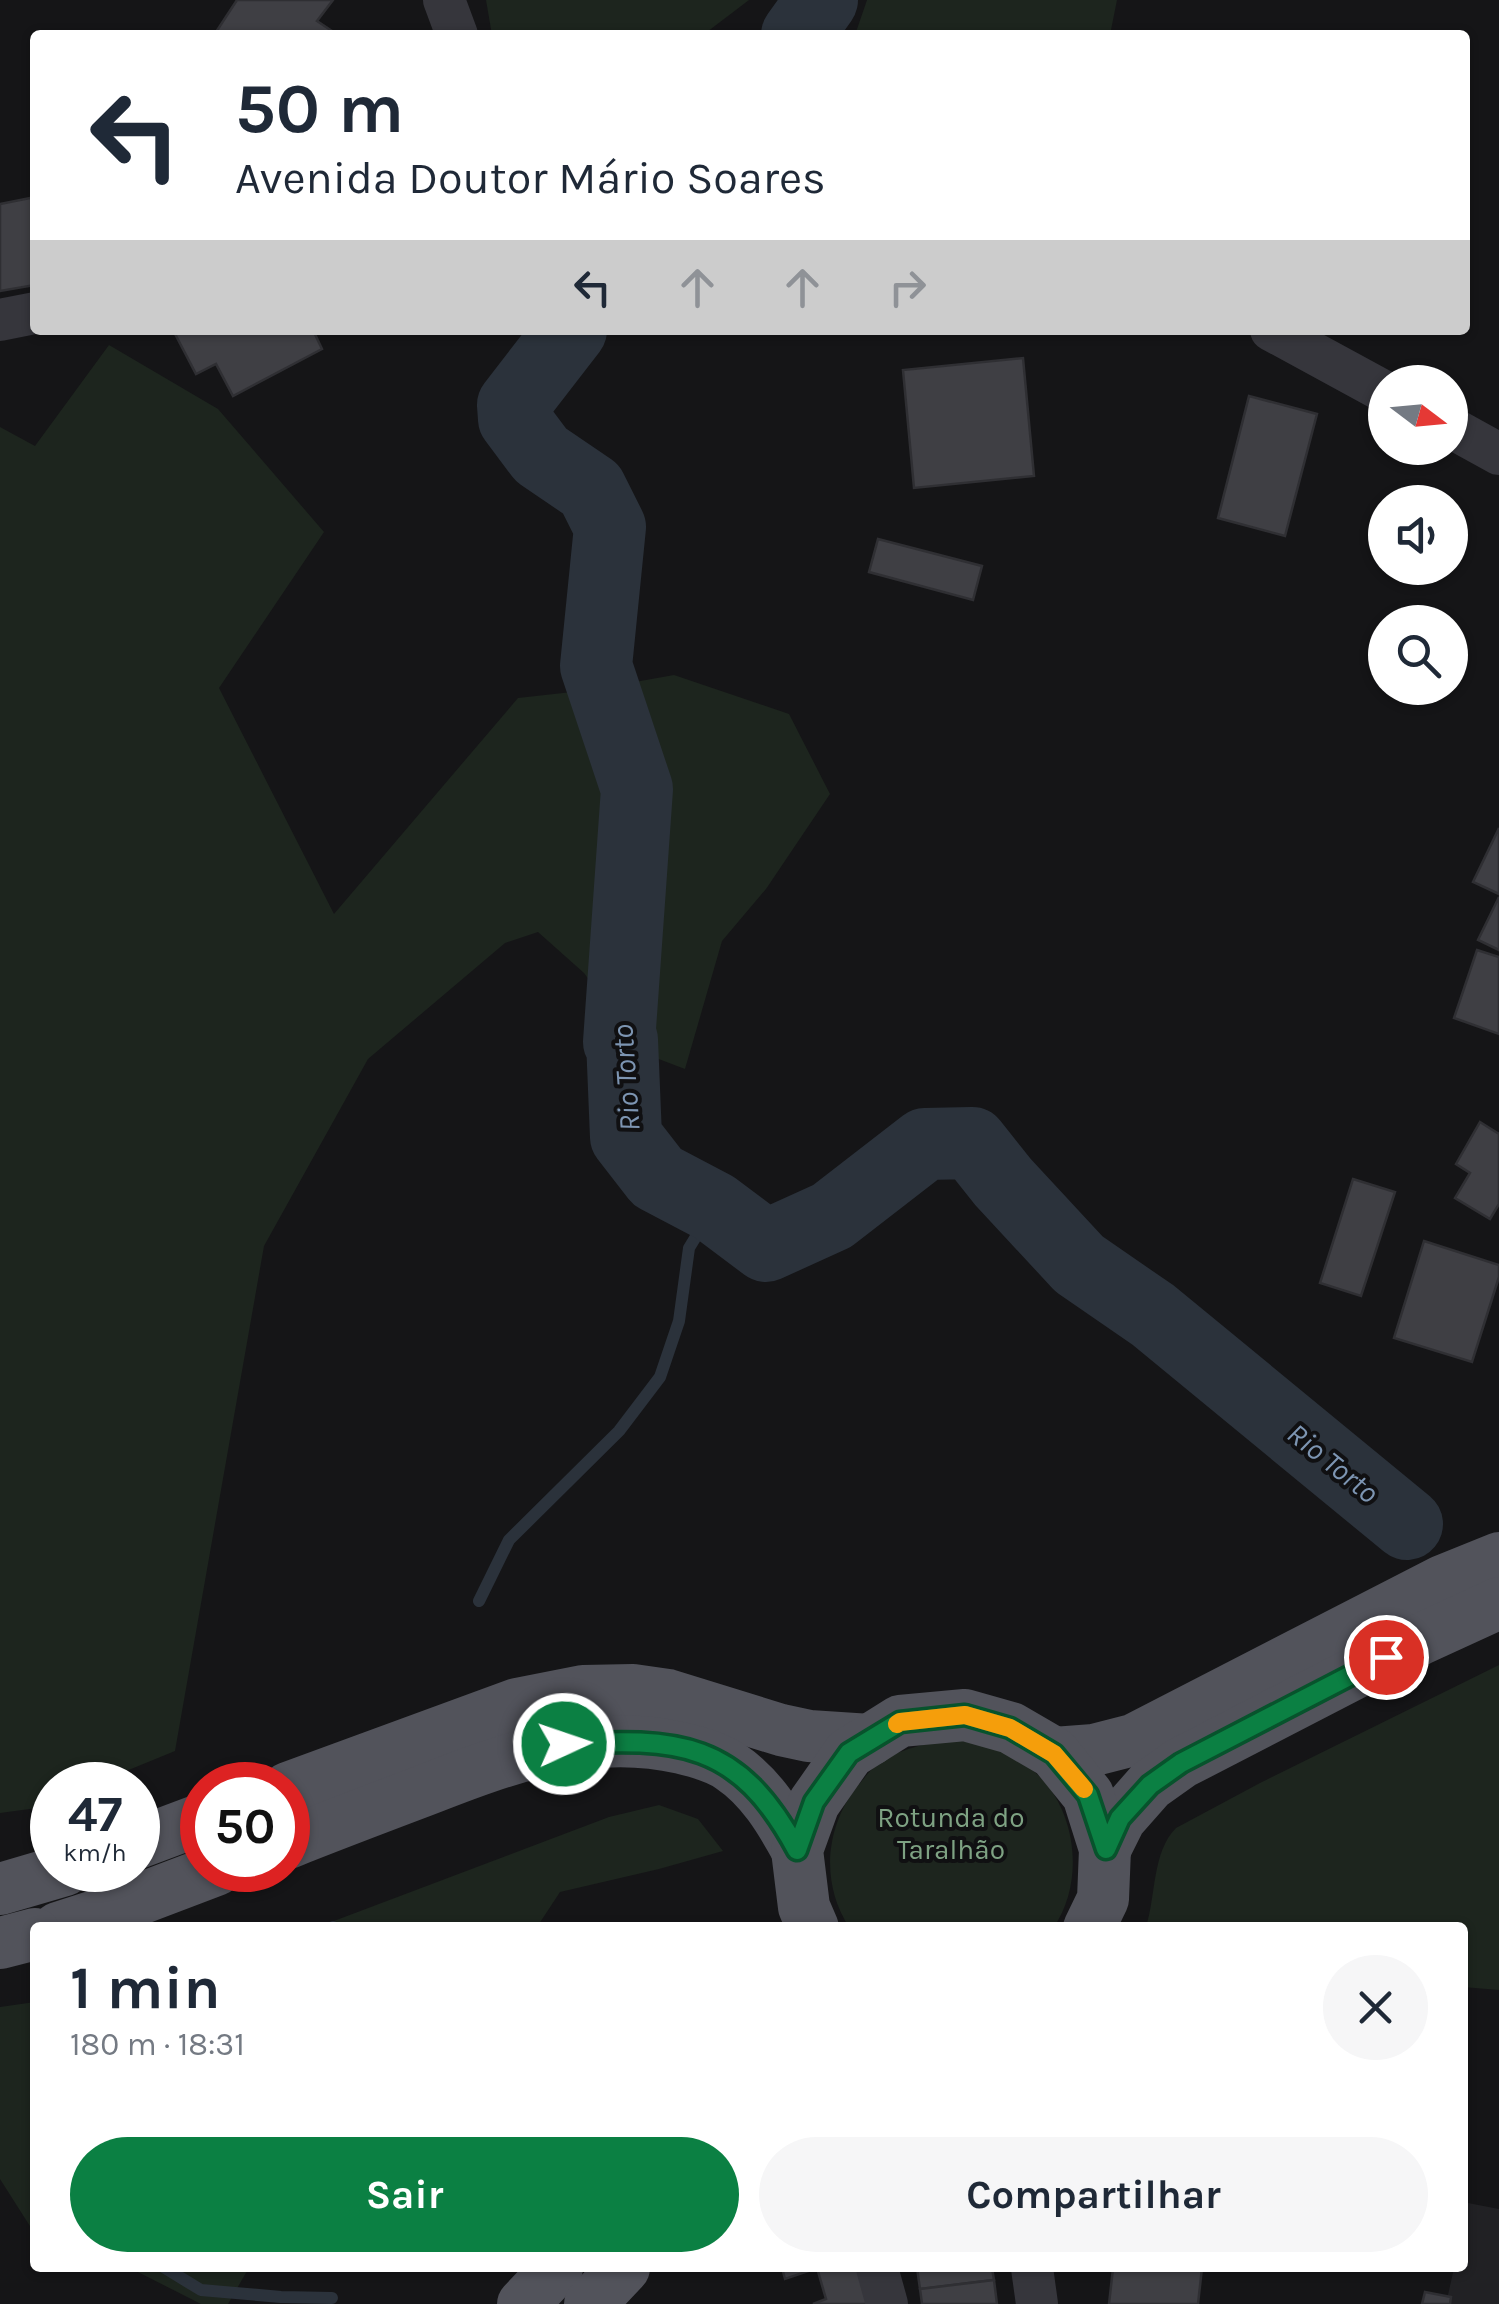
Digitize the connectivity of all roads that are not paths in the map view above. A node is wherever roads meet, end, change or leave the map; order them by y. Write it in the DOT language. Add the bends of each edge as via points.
graph roads {
  1 [pos="444,0"];
  2 [pos="455,30"];
  3 [pos="30,314"];
  4 [pos="0,320"];
  5 [pos="1280,335"];
  6 [pos="1368,383"];
  7 [pos="1468,437"];
  8 [pos="1499,454"];
  9 [pos="1499,1558"];
  10 [pos="1499,1603"];
  11 [pos="870,1740"];
  12 [pos="1054,1754"];
  13 [pos="310,1780"];
  14 [pos="310,1834"];
  15 [pos="1106,1849"];
  16 [pos="797,1850"];
  17 [pos="30,1881"];
  18 [pos="180,1884"];
  19 [pos="0,1889"];
  20 [pos="76,1922"];
  21 [pos="811,1922"];
  22 [pos="1092,1922"];
  23 [pos="30,1935"];
  24 [pos="0,1943"];
  25 [pos="553,2272"];
  26 [pos="620,2272"];
  27 [pos="878,2272"];
  28 [pos="1033,2272"];
  29 [pos="524,2304"];
  30 [pos="590,2304"];
  31 [pos="887,2304"];
  32 [pos="1037,2304"];
  1 -- 2 [label="street"];
  3 -- 4 [label="street"];
  5 -- 6 [label="street"];
  7 -- 8 [label="street"];
  9 -- 12 [label="main road" via="1133,1740"];
  10 -- 15 [label="main road" via="1181,1763 1120,1818"];
  11 -- 12 [label="main road" via="900,1722 965,1715 1010,1728"];
  11 -- 13 [label="main road" via="781,1730 668,1695 584,1690 517,1704"];
  11 -- 16 [label="main road" via="849,1753 814,1802"];
  12 -- 15 [label="main road" via="1088,1795"];
  14 -- 16 [label="main road" via="500,1761 564,1744 628,1741 700,1752 730,1766 758,1790"];
  15 -- 22 [label="main road" via="1103,1898"];
  16 -- 21 [label="main road"];
  17 -- 19 [label="main road"];
  18 -- 20 [label="main road"];
  23 -- 24 [label="main road"];
  25 -- 29 [label="main road"];
  26 -- 30 [label="main road"];
  27 -- 31 [label="street"];
  28 -- 32 [label="street"];
}
